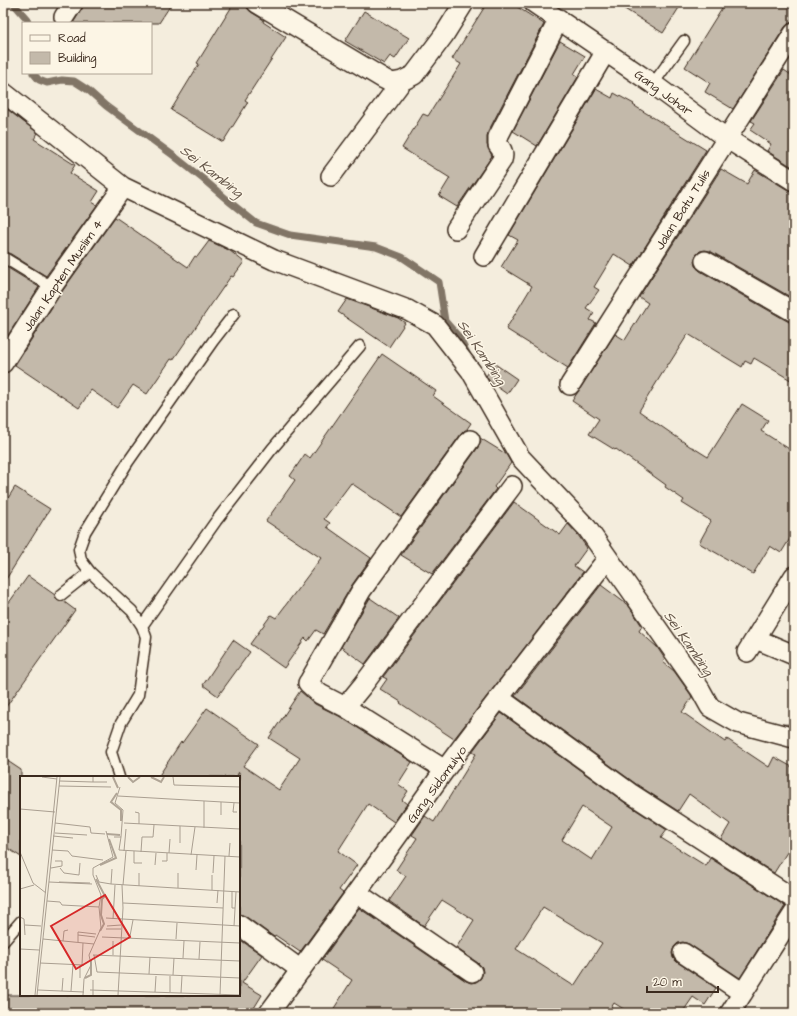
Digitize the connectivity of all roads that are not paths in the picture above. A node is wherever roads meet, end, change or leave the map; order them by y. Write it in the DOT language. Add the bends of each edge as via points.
graph roads {
  1 [pos="258,3"];
  2 [pos="464,3"];
  3 [pos="534,3"];
  4 [pos="559,19"];
  5 [pos="794,33"];
  6 [pos="684,41"];
  7 [pos="606,51"];
  8 [pos="402,81"];
  9 [pos="653,84"];
  10 [pos="3,92"];
  11 [pos="726,138"];
  12 [pos="331,176"];
  13 [pos="794,181"];
  14 [pos="123,188"];
  15 [pos="456,229"];
  16 [pos="484,256"];
  17 [pos="3,257"];
  18 [pos="705,261"];
  19 [pos="52,288"];
  20 [pos="794,312"];
  21 [pos="234,314"];
  22 [pos="360,346"];
  23 [pos="3,363"];
  24 [pos="570,385"];
  25 [pos="470,440"];
  26 [pos="512,486"];
  27 [pos="608,558"];
  28 [pos="90,572"];
  29 [pos="794,576"];
  30 [pos="61,595"];
  31 [pos="142,626"];
  32 [pos="794,655"];
  33 [pos="499,698"];
  34 [pos="345,707"];
  35 [pos="794,738"];
  36 [pos="445,770"];
  37 [pos="119,776"];
  38 [pos="357,893"];
  39 [pos="794,899"];
  40 [pos="20,922"];
  41 [pos="792,923"];
  42 [pos="240,926"];
  43 [pos="3,942"];
  44 [pos="683,953"];
  45 [pos="301,970"];
  46 [pos="472,972"];
  47 [pos="743,993"];
  48 [pos="269,1013"];
  49 [pos="730,1013"];
  1 -- 8 [label="street" via="384,79 392,83"];
  2 -- 8 [label="street" via="414,75"];
  3 -- 4 [label="street, Gang Johar"];
  4 -- 7 [label="street, Gang Johar"];
  4 -- 15 [label="street" via="498,137 502,160"];
  5 -- 11 [label="street, Jalan Batu Tulis"];
  6 -- 9 [label="lane"];
  7 -- 9 [label="street, Gang Johar"];
  7 -- 16 [label="street"];
  8 -- 12 [label="street"];
  9 -- 11 [label="street, Gang Johar"];
  10 -- 14 [label="street"];
  11 -- 13 [label="street, Gang Johar"];
  11 -- 24 [label="street, Jalan Batu Tulis"];
  14 -- 19 [label="street, Jalan Kapten Muslim 4"];
  14 -- 27 [label="street" via="274,260 408,310 435,325 471,371 520,457 587,528"];
  17 -- 19 [label="lane"];
  18 -- 20 [label="street"];
  19 -- 23 [label="street, Jalan Kapten Muslim 4"];
  21 -- 28 [label="lane" via="128,462 85,532 79,549 81,560"];
  22 -- 31 [label="lane" via="272,449 216,521"];
  25 -- 34 [label="street" via="361,591 308,683 320,694"];
  26 -- 34 [label="street"];
  27 -- 33 [label="street, Gang Sidomulyo"];
  27 -- 35 [label="street" via="711,704 738,723"];
  28 -- 30 [label="lane"];
  28 -- 31 [label="lane" via="132,611"];
  29 -- 32 [label="street" via="751,646"];
  31 -- 37 [label="lane" via="146,638 138,695 121,722 111,752"];
  33 -- 36 [label="street, Gang Sidomulyo"];
  33 -- 39 [label="street" via="630,793"];
  34 -- 36 [label="street"];
  36 -- 38 [label="street, Gang Sidomulyo"];
  38 -- 45 [label="street, Gang Sidomulyo"];
  38 -- 46 [label="street"];
  40 -- 43 [label="lane"];
  41 -- 47 [label="street"];
  42 -- 45 [label="street"];
  44 -- 47 [label="street"];
  45 -- 48 [label="street, Gang Sidomulyo"];
  47 -- 49 [label="street"];
}
